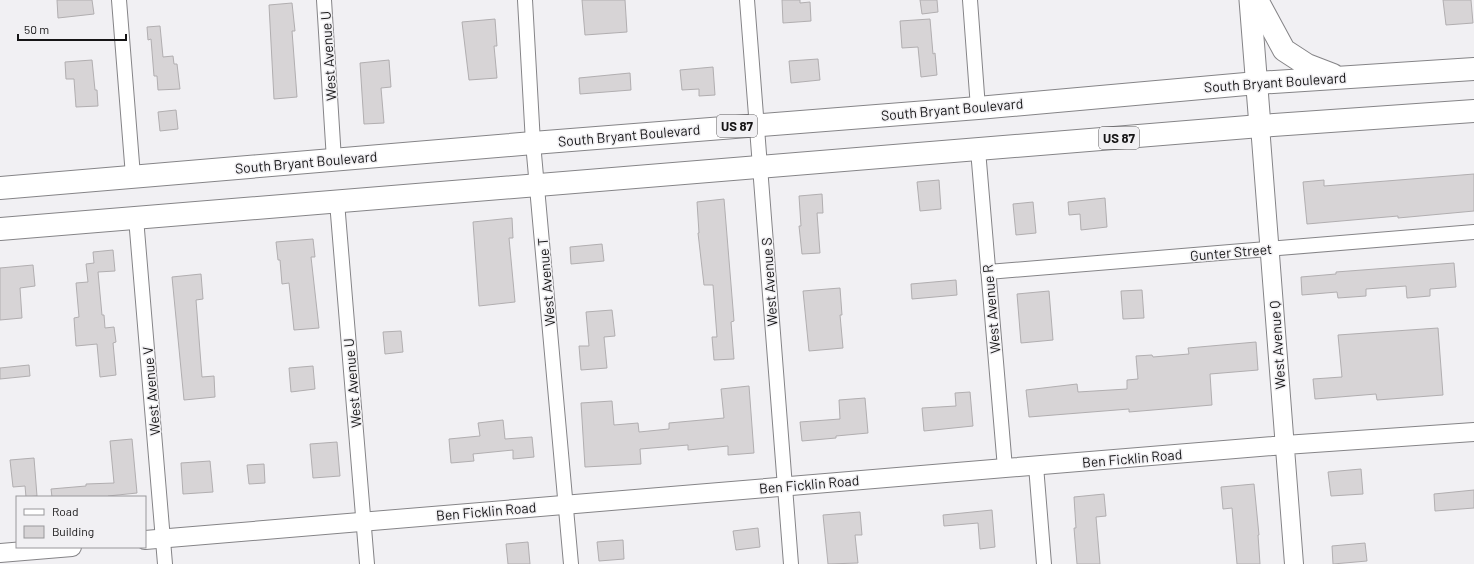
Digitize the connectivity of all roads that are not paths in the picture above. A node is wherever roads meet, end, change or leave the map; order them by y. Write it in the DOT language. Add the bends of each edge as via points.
graph roads {
  1 [pos="119,0"];
  2 [pos="324,0"];
  3 [pos="524,0"];
  4 [pos="747,0"];
  5 [pos="970,0"];
  6 [pos="1250,0"];
  7 [pos="1257,0"];
  8 [pos="1474,69"];
  9 [pos="1340,78"];
  10 [pos="1257,83"];
  11 [pos="978,108"];
  12 [pos="1474,111"];
  13 [pos="757,125"];
  14 [pos="1260,126"];
  15 [pos="534,143"];
  16 [pos="978,150"];
  17 [pos="334,160"];
  18 [pos="760,167"];
  19 [pos="133,176"];
  20 [pos="538,186"];
  21 [pos="0,188"];
  22 [pos="337,202"];
  23 [pos="136,218"];
  24 [pos="0,229"];
  25 [pos="1474,232"];
  26 [pos="1270,249"];
  27 [pos="988,272"];
  28 [pos="1474,432"];
  29 [pos="1285,445"];
  30 [pos="1036,466"];
  31 [pos="1005,468"];
  32 [pos="785,486"];
  33 [pos="566,504"];
  34 [pos="364,522"];
  35 [pos="163,539"];
  36 [pos="146,540"];
  37 [pos="60,548"];
  38 [pos="0,553"];
  39 [pos="165,564"];
  40 [pos="367,564"];
  41 [pos="571,564"];
  42 [pos="791,564"];
  43 [pos="1044,564"];
  44 [pos="1294,564"];
  1 -- 19 [label="street"];
  2 -- 17 [label="street, West Avenue U"];
  3 -- 15 [label="street, West Avenue T"];
  4 -- 13 [label="street, West Avenue S"];
  5 -- 11 [label="street"];
  6 -- 10 [label="main road"];
  7 -- 9 [label="main road" via="1284,50 1307,65"];
  8 -- 9 [label="main road, South Bryant Boulevard / US 87"];
  9 -- 10 [label="main road, South Bryant Boulevard / US 87"];
  10 -- 11 [label="main road, South Bryant Boulevard / US 87"];
  10 -- 14 [label="main road"];
  11 -- 13 [label="main road, South Bryant Boulevard / US 87"];
  12 -- 14 [label="main road, US 87"];
  13 -- 15 [label="main road, South Bryant Boulevard / US 87"];
  13 -- 18 [label="street, West Avenue S"];
  14 -- 16 [label="main road, US 87"];
  14 -- 26 [label="street, West Avenue Q"];
  15 -- 17 [label="main road, South Bryant Boulevard / US 87"];
  15 -- 20 [label="street, West Avenue T"];
  16 -- 18 [label="main road, US 87"];
  16 -- 27 [label="street, West Avenue R"];
  17 -- 19 [label="main road, South Bryant Boulevard / US 87"];
  18 -- 20 [label="main road, US 87"];
  18 -- 32 [label="street, West Avenue S"];
  19 -- 21 [label="main road, South Bryant Boulevard / US 87"];
  20 -- 22 [label="main road, US 87"];
  20 -- 33 [label="street, West Avenue T"];
  22 -- 23 [label="main road, US 87"];
  22 -- 34 [label="street, West Avenue U"];
  23 -- 24 [label="main road, US 87"];
  23 -- 35 [label="street, West Avenue V"];
  25 -- 26 [label="street, Gunter Street"];
  26 -- 27 [label="street, Gunter Street"];
  26 -- 29 [label="street, West Avenue Q"];
  27 -- 31 [label="street, West Avenue R"];
  28 -- 29 [label="street, Ben Ficklin Road"];
  29 -- 30 [label="street, Ben Ficklin Road"];
  29 -- 44 [label="street, West Avenue Q"];
  30 -- 31 [label="street, Ben Ficklin Road"];
  30 -- 43 [label="street"];
  31 -- 32 [label="street, Ben Ficklin Road"];
  32 -- 33 [label="street, Ben Ficklin Road"];
  32 -- 42 [label="street, West Avenue S"];
  33 -- 34 [label="street, Ben Ficklin Road"];
  33 -- 41 [label="street, West Avenue T"];
  34 -- 35 [label="street, Ben Ficklin Road"];
  34 -- 40 [label="street, West Avenue U"];
  35 -- 36 [label="street, Ben Ficklin Road"];
  35 -- 39 [label="street, West Avenue V"];
  37 -- 38 [label="street"];
}
